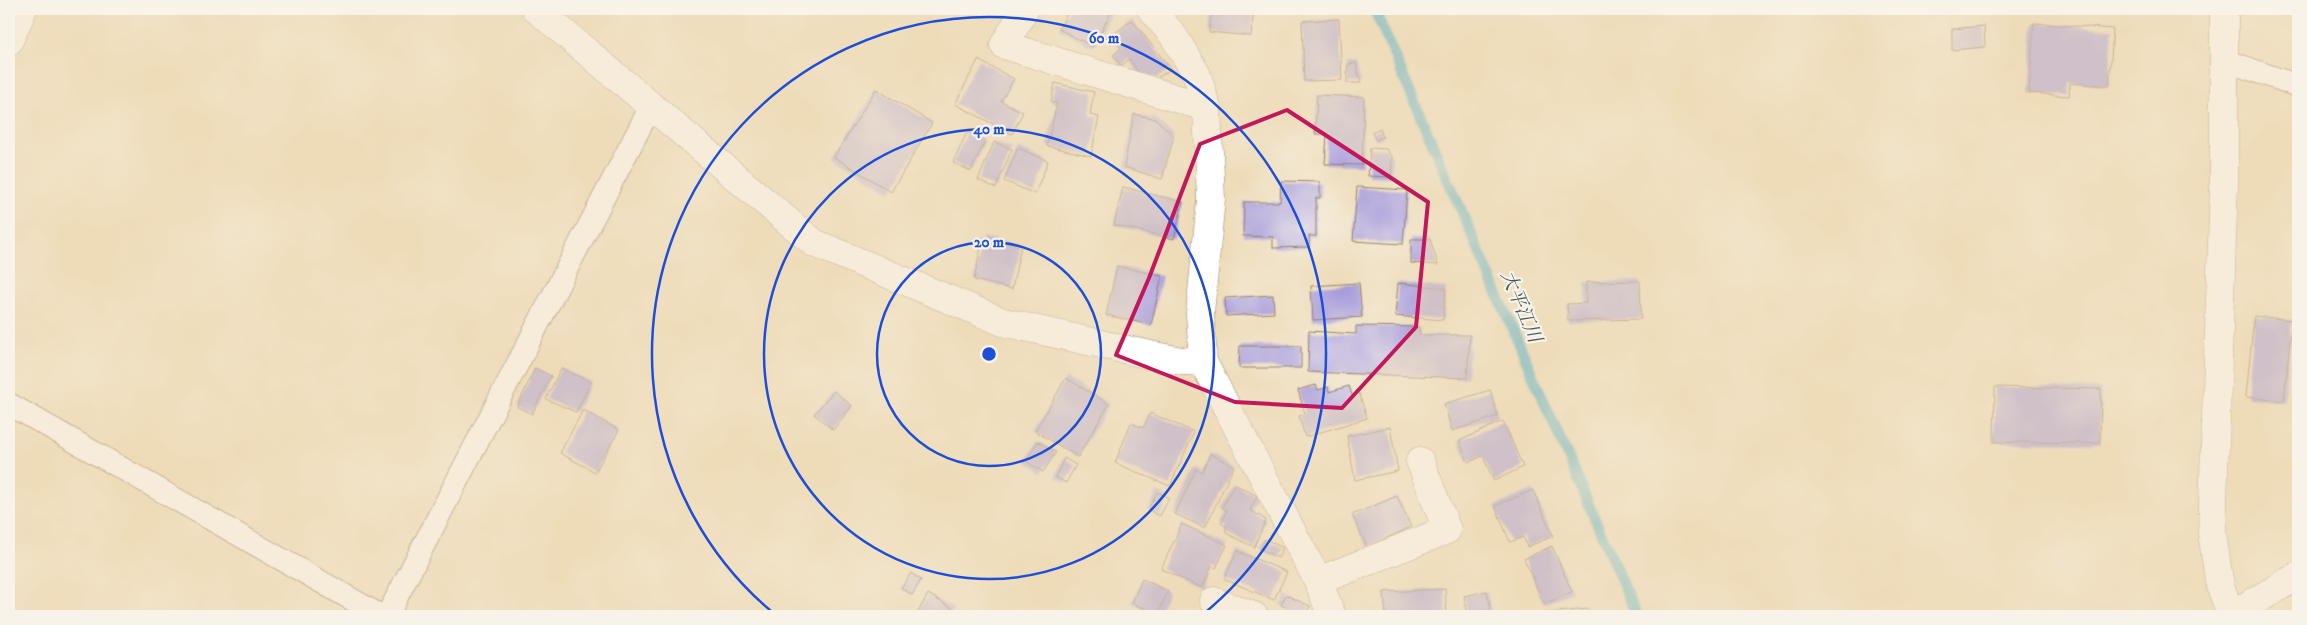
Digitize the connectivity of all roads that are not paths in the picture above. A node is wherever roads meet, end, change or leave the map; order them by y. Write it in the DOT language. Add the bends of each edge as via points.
graph roads {
  1 [pos="23,9"];
  2 [pos="536,9"];
  3 [pos="1025,9"];
  4 [pos="1151,9"];
  5 [pos="2224,9"];
  6 [pos="9,41"];
  7 [pos="2224,60"];
  8 [pos="2298,86"];
  9 [pos="651,106"];
  10 [pos="1207,108"];
  11 [pos="1203,362"];
  12 [pos="9,404"];
  13 [pos="1420,461"];
  14 [pos="2298,576"];
  15 [pos="1318,581"];
  16 [pos="1214,601"];
  17 [pos="2230,615"];
  18 [pos="382,616"];
  19 [pos="387,616"];
  20 [pos="1254,616"];
  21 [pos="1332,616"];
  1 -- 6 [label="street"];
  2 -- 9 [label="street"];
  3 -- 10 [label="street" via="1004,45"];
  4 -- 10 [label="street" via="1173,35 1197,75"];
  5 -- 7 [label="street"];
  7 -- 8 [label="lane"];
  7 -- 17 [label="street" via="2224,184 2212,533 2220,586"];
  9 -- 11 [label="street" via="814,243 1003,322 1150,355"];
  9 -- 19 [label="lane"];
  10 -- 11 [label="street" via="1210,199 1200,313"];
  11 -- 15 [label="street"];
  12 -- 18 [label="lane"];
  13 -- 15 [label="street" via="1447,530"];
  14 -- 17 [label="street"];
  15 -- 21 [label="street"];
  16 -- 20 [label="street"];
}
